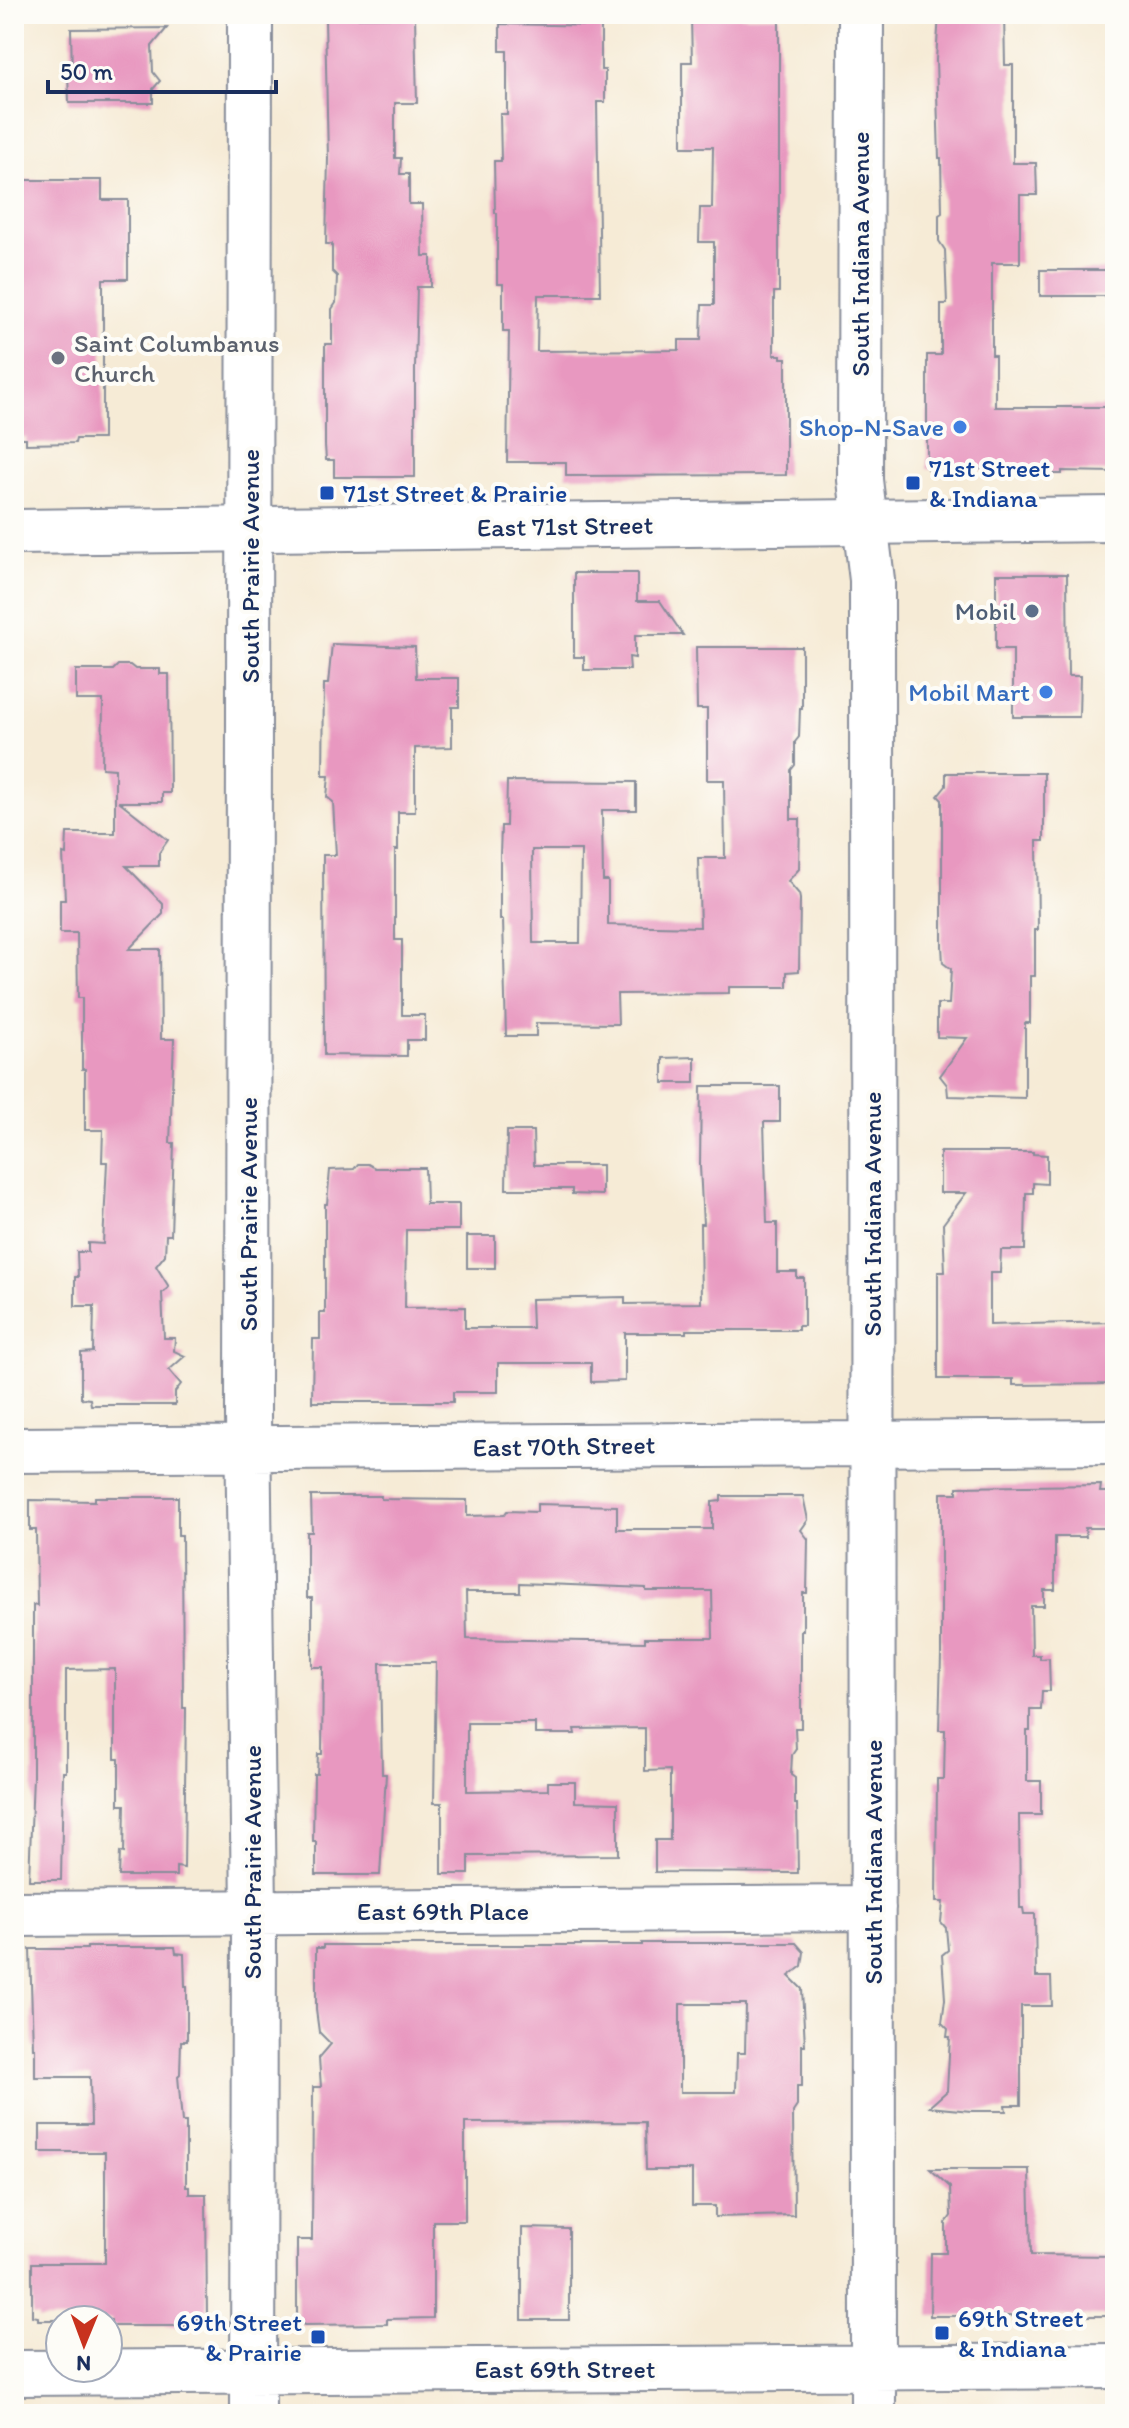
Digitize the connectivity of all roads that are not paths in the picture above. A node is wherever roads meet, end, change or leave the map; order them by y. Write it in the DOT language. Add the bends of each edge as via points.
graph roads {
  1 [pos="250,14"];
  2 [pos="861,14"];
  3 [pos="1115,519"];
  4 [pos="866,522"];
  5 [pos="250,530"];
  6 [pos="14,532"];
  7 [pos="1115,1442"];
  8 [pos="873,1444"];
  9 [pos="248,1448"];
  10 [pos="14,1450"];
  11 [pos="873,1908"];
  12 [pos="254,1912"];
  13 [pos="14,1914"];
  14 [pos="1115,2366"];
  15 [pos="873,2367"];
  16 [pos="14,2373"];
  17 [pos="253,2393"];
  18 [pos="873,2414"];
  1 -- 5 [label="street, South Prairie Avenue"];
  2 -- 4 [label="street, South Indiana Avenue" via="860,480"];
  3 -- 4 [label="street, East 71st Street"];
  4 -- 5 [label="street, East 71st Street"];
  4 -- 8 [label="street, South Indiana Avenue" via="872,566"];
  5 -- 6 [label="street, East 71st Street"];
  5 -- 9 [label="street, South Prairie Avenue"];
  7 -- 8 [label="street, East 70th Street"];
  8 -- 9 [label="street, East 70th Street"];
  8 -- 11 [label="street, South Indiana Avenue"];
  9 -- 10 [label="street, East 70th Street"];
  9 -- 12 [label="street, South Prairie Avenue"];
  11 -- 12 [label="street, East 69th Place"];
  11 -- 15 [label="street, South Indiana Avenue"];
  12 -- 13 [label="street, East 69th Place"];
  12 -- 17 [label="street, South Prairie Avenue"];
  14 -- 15 [label="street, East 69th Street"];
  15 -- 17 [label="street, East 69th Street"];
  15 -- 18 [label="street, South Indiana Avenue"];
  16 -- 17 [label="street, East 69th Street"];
}
